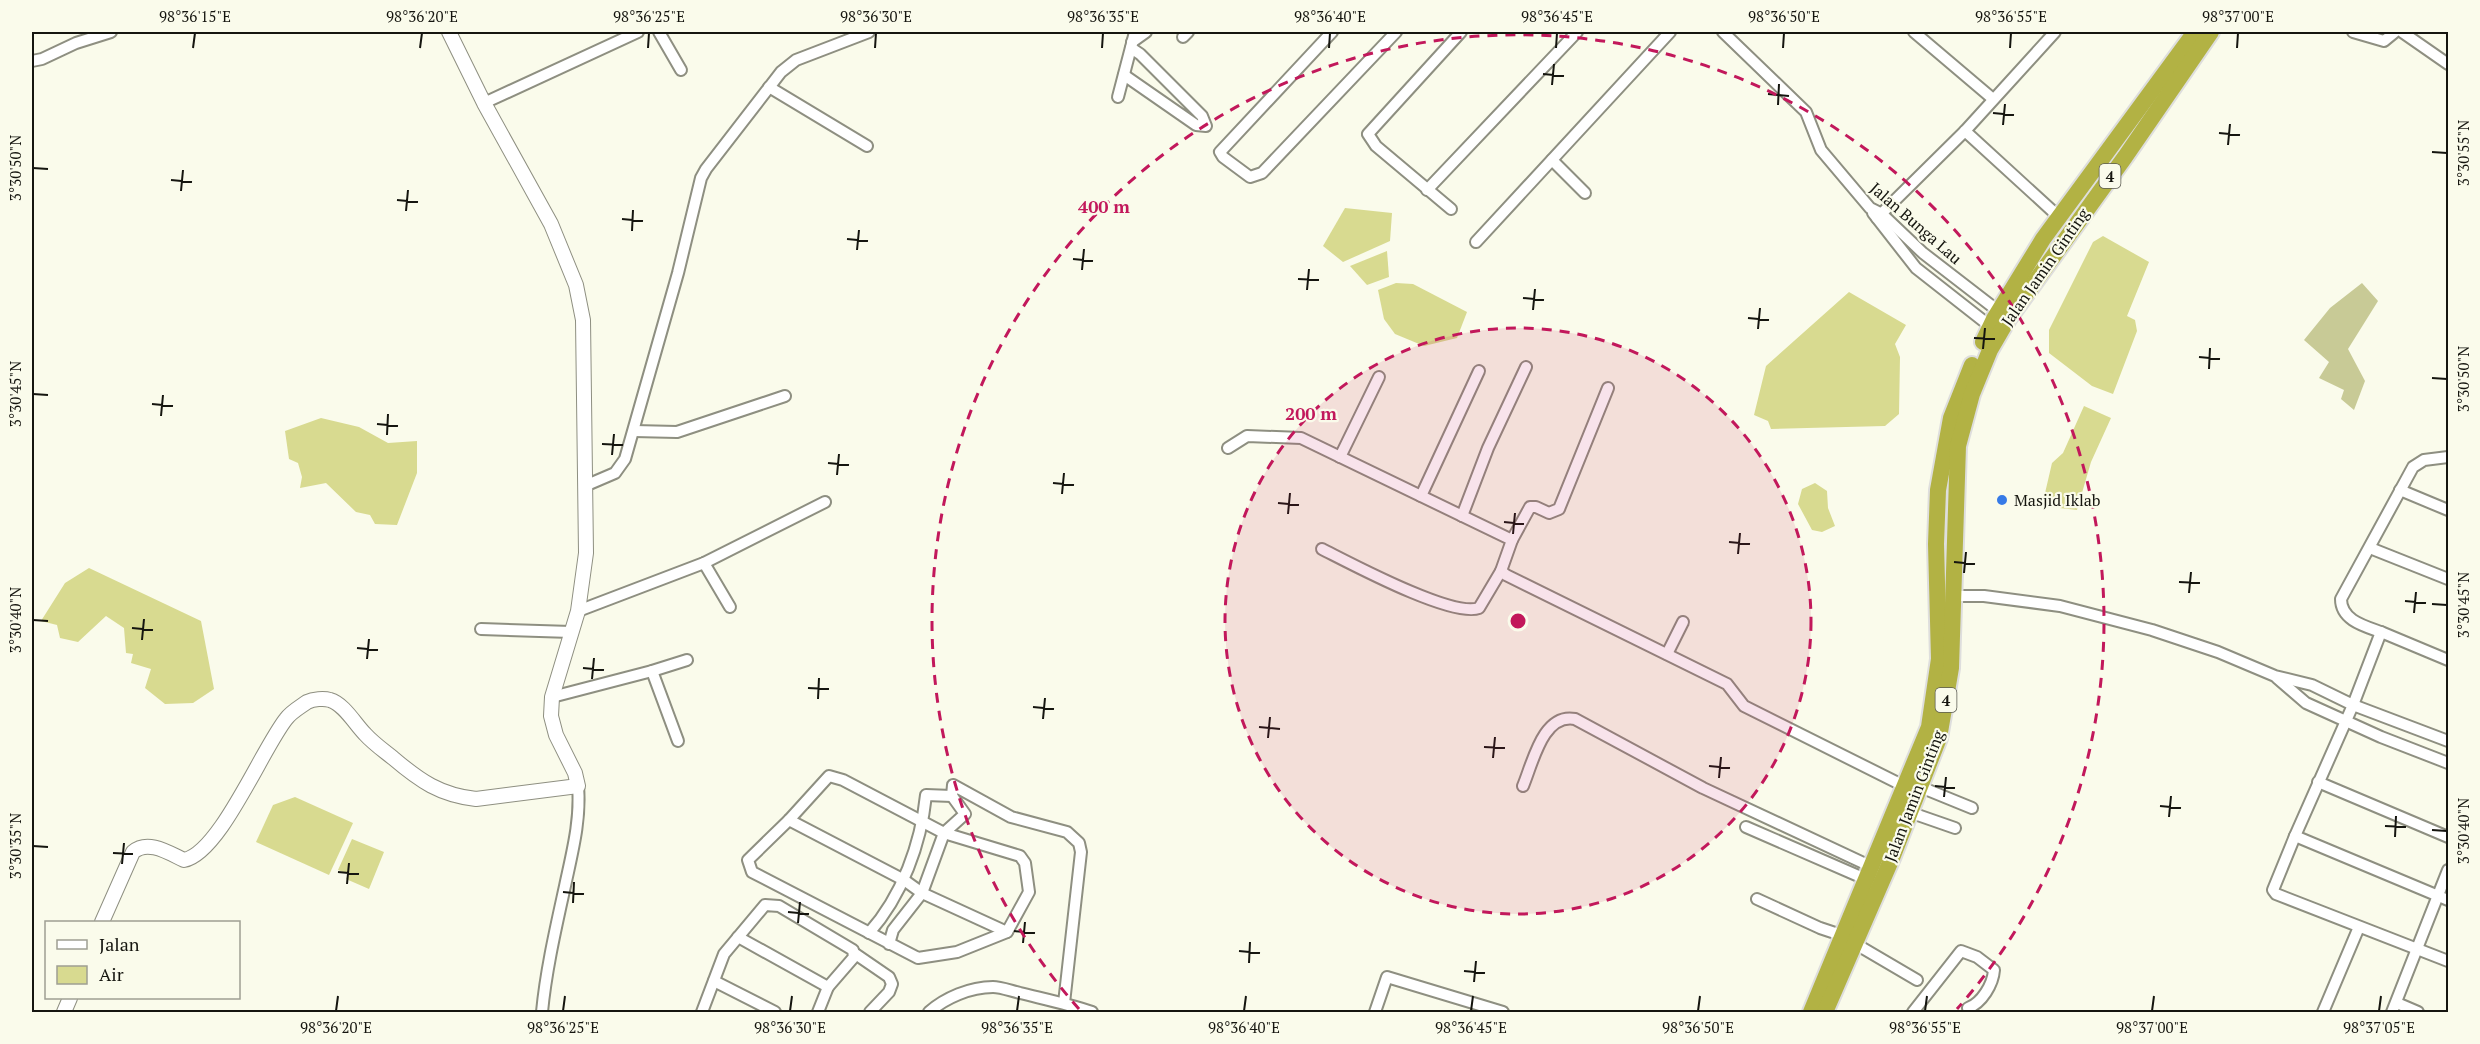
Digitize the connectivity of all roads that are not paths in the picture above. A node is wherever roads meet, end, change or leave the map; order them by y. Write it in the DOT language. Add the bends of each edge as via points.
graph roads {
  1 [pos="111,32"];
  2 [pos="449,32"];
  3 [pos="638,32"];
  4 [pos="659,32"];
  5 [pos="869,32"];
  6 [pos="1146,32"];
  7 [pos="1332,32"];
  8 [pos="1396,32"];
  9 [pos="1461,32"];
  10 [pos="1577,32"];
  11 [pos="1670,32"];
  12 [pos="1724,32"];
  13 [pos="2055,32"];
  14 [pos="2195,32"];
  15 [pos="2211,32"];
  16 [pos="2354,32"];
  17 [pos="2395,32"];
  18 [pos="2402,32"];
  19 [pos="1922,34"];
  20 [pos="1132,41"];
  21 [pos="32,61"];
  22 [pos="2448,64"];
  23 [pos="681,70"];
  24 [pos="1124,75"];
  25 [pos="769,87"];
  26 [pos="1118,96"];
  27 [pos="1993,99"];
  28 [pos="484,103"];
  29 [pos="1965,131"];
  30 [pos="867,146"];
  31 [pos="1552,160"];
  32 [pos="1427,190"];
  33 [pos="1585,193"];
  34 [pos="1451,209"];
  35 [pos="1879,217"];
  36 [pos="2059,217"];
  37 [pos="1476,242"];
  38 [pos="1999,322"];
  39 [pos="1526,367"];
  40 [pos="1479,371"];
  41 [pos="1378,377"];
  42 [pos="1608,388"];
  43 [pos="785,396"];
  44 [pos="634,431"];
  45 [pos="1228,448"];
  46 [pos="1340,457"];
  47 [pos="2448,457"];
  48 [pos="587,486"];
  49 [pos="2400,490"];
  50 [pos="1421,496"];
  51 [pos="825,502"];
  52 [pos="2448,510"];
  53 [pos="1462,516"];
  54 [pos="1512,540"];
  55 [pos="2370,548"];
  56 [pos="1322,549"];
  57 [pos="704,563"];
  58 [pos="1501,571"];
  59 [pos="2448,579"];
  60 [pos="1954,590"];
  61 [pos="730,607"];
  62 [pos="578,611"];
  63 [pos="1683,622"];
  64 [pos="481,629"];
  65 [pos="2381,632"];
  66 [pos="571,633"];
  67 [pos="1667,654"];
  68 [pos="687,660"];
  69 [pos="2448,660"];
  70 [pos="652,671"];
  71 [pos="2275,676"];
  72 [pos="552,697"];
  73 [pos="2353,705"];
  74 [pos="2346,719"];
  75 [pos="678,741"];
  76 [pos="2448,741"];
  77 [pos="2448,763"];
  78 [pos="2318,782"];
  79 [pos="578,786"];
  80 [pos="1523,786"];
  81 [pos="1912,786"];
  82 [pos="952,796"];
  83 [pos="1972,808"];
  84 [pos="1909,812"];
  85 [pos="789,820"];
  86 [pos="923,821"];
  87 [pos="1746,827"];
  88 [pos="1955,828"];
  89 [pos="944,833"];
  90 [pos="2295,836"];
  91 [pos="2448,837"];
  92 [pos="2448,870"];
  93 [pos="1872,877"];
  94 [pos="904,880"];
  95 [pos="922,893"];
  96 [pos="2437,896"];
  97 [pos="1757,899"];
  98 [pos="2448,900"];
  99 [pos="102,921"];
  100 [pos="2359,927"];
  101 [pos="1007,932"];
  102 [pos="869,933"];
  103 [pos="738,937"];
  104 [pos="1849,940"];
  105 [pos="889,944"];
  106 [pos="2417,947"];
  107 [pos="854,953"];
  108 [pos="2448,961"];
  109 [pos="1917,980"];
  110 [pos="714,981"];
  111 [pos="828,987"];
  112 [pos="1064,1003"];
  113 [pos="1968,1008"];
  114 [pos="2395,1008"];
  115 [pos="770,1011"];
  116 [pos="542,1012"];
  117 [pos="702,1012"];
  118 [pos="818,1012"];
  119 [pos="870,1012"];
  120 [pos="929,1012"];
  121 [pos="1092,1012"];
  122 [pos="1375,1012"];
  123 [pos="1503,1012"];
  124 [pos="1811,1012"];
  125 [pos="1825,1012"];
  126 [pos="1914,1012"];
  127 [pos="2323,1012"];
  128 [pos="2418,1012"];
  1 -- 21 [label="street"];
  2 -- 28 [label="street"];
  3 -- 28 [label="street"];
  4 -- 23 [label="street"];
  5 -- 25 [label="street" via="796,60"];
  6 -- 20 [label="street"];
  7 -- 8 [label="street" via="1220,152 1250,177 1262,173"];
  9 -- 32 [label="street" via="1368,134 1376,146"];
  10 -- 32 [label="street"];
  11 -- 31 [label="street"];
  12 -- 35 [label="street, Jalan Bunga Lau" via="1806,112 1821,150"];
  13 -- 27 [label="street"];
  14 -- 36 [label="highway, Jalan Jamin Ginting / 4"];
  15 -- 38 [label="highway, Jalan Jamin Ginting / 4" via="2125,156"];
  16 -- 17 [label="street" via="2384,41"];
  18 -- 22 [label="street"];
  19 -- 27 [label="street"];
  20 -- 24 [label="street"];
  20 -- 24 [label="street" via="1140,54 1202,116 1206,126 1196,125"];
  24 -- 26 [label="street"];
  25 -- 30 [label="street"];
  25 -- 44 [label="street" via="701,178"];
  27 -- 29 [label="street"];
  28 -- 48 [label="street" via="551,224 576,285 583,320"];
  29 -- 35 [label="street"];
  29 -- 36 [label="street"];
  31 -- 33 [label="street"];
  31 -- 37 [label="street"];
  32 -- 34 [label="street"];
  35 -- 38 [label="street, Jalan Bunga Lau"];
  35 -- 38 [label="street" via="1916,268"];
  36 -- 38 [label="highway, Jalan Jamin Ginting / 4"];
  38 -- 60 [label="highway, Jalan Jamin Ginting / 4" via="1971,394 1958,446"];
  38 -- 81 [label="highway, Jalan Jamin Ginting / 4" via="1958,397 1942,466 1936,525 1936,693"];
  39 -- 53 [label="street"];
  40 -- 50 [label="street"];
  41 -- 46 [label="street"];
  42 -- 54 [label="street" via="1559,508 1549,513 1530,507"];
  43 -- 44 [label="street" via="677,432"];
  44 -- 48 [label="street" via="619,469"];
  45 -- 46 [label="street" via="1247,436 1294,437"];
  46 -- 50 [label="street"];
  47 -- 49 [label="street" via="2418,463"];
  48 -- 62 [label="street" via="586,553"];
  49 -- 52 [label="street"];
  49 -- 55 [label="street"];
  50 -- 53 [label="street"];
  51 -- 57 [label="street"];
  53 -- 54 [label="street"];
  54 -- 58 [label="street"];
  55 -- 59 [label="street"];
  55 -- 65 [label="street" via="2341,599 2341,608 2346,616"];
  56 -- 58 [label="street" via="1419,594 1470,610 1479,608"];
  57 -- 61 [label="street"];
  57 -- 62 [label="street"];
  58 -- 67 [label="street"];
  60 -- 71 [label="street" via="2060,606 2152,630"];
  60 -- 81 [label="highway, Jalan Jamin Ginting / 4" via="1951,668 1939,738"];
  62 -- 66 [label="street"];
  63 -- 67 [label="street"];
  64 -- 66 [label="street"];
  65 -- 69 [label="street"];
  65 -- 73 [label="street"];
  66 -- 72 [label="street"];
  67 -- 81 [label="street" via="1727,684 1744,706"];
  68 -- 70 [label="street"];
  70 -- 72 [label="street"];
  70 -- 75 [label="street"];
  71 -- 73 [label="street" via="2312,685"];
  71 -- 74 [label="street" via="2306,703"];
  72 -- 79 [label="street" via="556,735"];
  73 -- 74 [label="street"];
  73 -- 76 [label="street"];
  74 -- 77 [label="street"];
  74 -- 78 [label="street"];
  78 -- 90 [label="street"];
  78 -- 91 [label="street"];
  79 -- 99 [label="street" via="477,799 442,791 415,777 367,737 341,707 329,699 311,700 286,719 226,819 198,855 184,860 149,846 133,852"];
  79 -- 116 [label="street" via="577,828"];
  80 -- 93 [label="street" via="1552,723 1565,717 1575,718"];
  81 -- 83 [label="street"];
  81 -- 84 [label="highway, Jalan Jamin Ginting / 4"];
  81 -- 93 [label="highway, Jalan Jamin Ginting / 4"];
  82 -- 86 [label="street" via="926,795"];
  82 -- 89 [label="street" via="965,814"];
  82 -- 112 [label="street" via="953,785 1011,817 1067,832 1079,843"];
  84 -- 88 [label="street"];
  84 -- 93 [label="highway, Jalan Jamin Ginting / 4" via="1892,858"];
  85 -- 86 [label="street" via="829,776"];
  85 -- 94 [label="street"];
  85 -- 102 [label="street" via="748,860 752,872"];
  86 -- 89 [label="street"];
  86 -- 94 [label="street"];
  87 -- 93 [label="street"];
  89 -- 95 [label="street"];
  89 -- 101 [label="street" via="1020,856 1025,863 1029,892"];
  90 -- 96 [label="street"];
  90 -- 100 [label="street" via="2274,892"];
  92 -- 96 [label="street"];
  93 -- 104 [label="highway, Jalan Jamin Ginting / 4"];
  94 -- 95 [label="street"];
  94 -- 102 [label="street"];
  95 -- 101 [label="street"];
  95 -- 105 [label="street" via="893,930"];
  96 -- 98 [label="street"];
  96 -- 106 [label="street"];
  97 -- 104 [label="street"];
  100 -- 106 [label="street"];
  100 -- 127 [label="street"];
  101 -- 105 [label="street" via="957,952 918,958"];
  102 -- 105 [label="street"];
  103 -- 107 [label="street" via="765,905 771,904"];
  103 -- 110 [label="street" via="724,954"];
  103 -- 111 [label="street"];
  104 -- 109 [label="street"];
  104 -- 124 [label="highway, Jalan Jamin Ginting / 4"];
  104 -- 125 [label="highway, Jalan Jamin Ginting / 4"];
  106 -- 108 [label="street"];
  106 -- 114 [label="street"];
  107 -- 111 [label="street"];
  107 -- 119 [label="street" via="889,977 892,984"];
  110 -- 115 [label="street"];
  110 -- 117 [label="street"];
  111 -- 118 [label="street"];
  112 -- 120 [label="street" via="993,987 952,997"];
  112 -- 121 [label="street"];
  113 -- 126 [label="street" via="1982,998 1994,970 1961,951"];
  114 -- 128 [label="street"];
  122 -- 123 [label="street" via="1387,977"];
}
